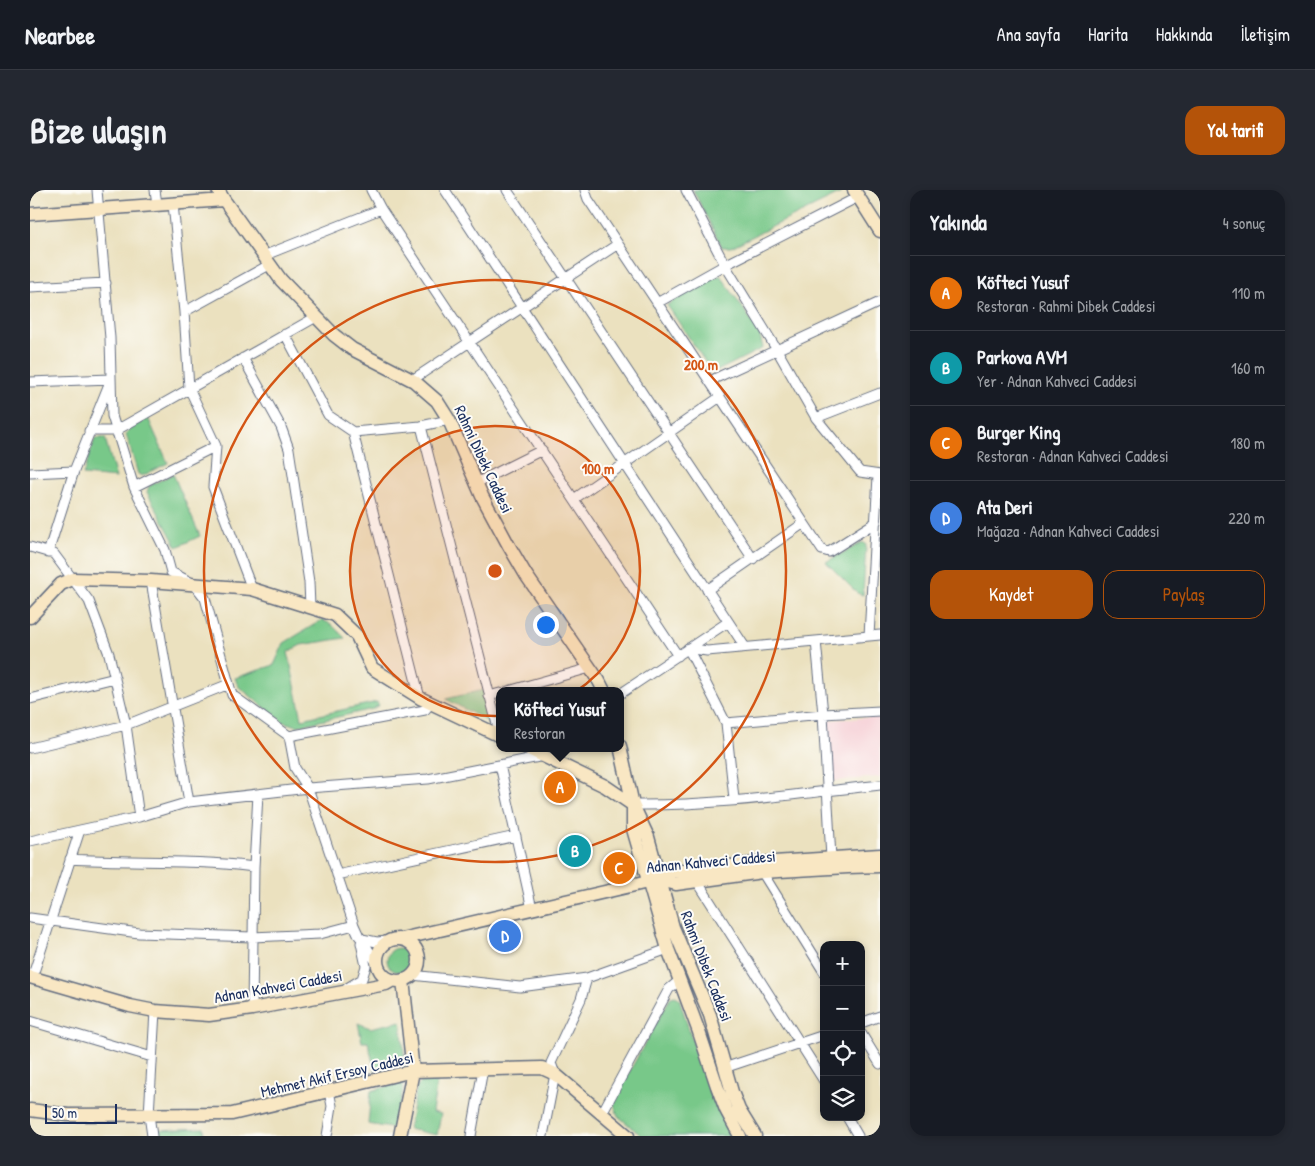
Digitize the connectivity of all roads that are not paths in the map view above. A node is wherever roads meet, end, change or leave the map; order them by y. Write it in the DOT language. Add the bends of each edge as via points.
graph roads {
  1 [pos="96,190"];
  2 [pos="155,190"];
  3 [pos="371,190"];
  4 [pos="445,190"];
  5 [pos="507,190"];
  6 [pos="585,190"];
  7 [pos="686,190"];
  8 [pos="856,194"];
  9 [pos="221,195"];
  10 [pos="157,204"];
  11 [pos="173,204"];
  12 [pos="381,209"];
  13 [pos="99,210"];
  14 [pos="30,214"];
  15 [pos="880,231"];
  16 [pos="618,244"];
  17 [pos="266,260"];
  18 [pos="724,265"];
  19 [pos="566,278"];
  20 [pos="106,283"];
  21 [pos="30,287"];
  22 [pos="880,302"];
  23 [pos="657,303"];
  24 [pos="522,307"];
  25 [pos="184,312"];
  26 [pos="316,317"];
  27 [pos="285,334"];
  28 [pos="470,342"];
  29 [pos="778,350"];
  30 [pos="243,358"];
  31 [pos="111,379"];
  32 [pos="412,380"];
  33 [pos="30,382"];
  34 [pos="711,383"];
  35 [pos="189,388"];
  36 [pos="880,393"];
  37 [pos="720,397"];
  38 [pos="816,418"];
  39 [pos="449,420"];
  40 [pos="421,426"];
  41 [pos="116,430"];
  42 [pos="89,431"];
  43 [pos="353,432"];
  44 [pos="669,432"];
  45 [pos="216,446"];
  46 [pos="542,450"];
  47 [pos="624,463"];
  48 [pos="31,470"];
  49 [pos="74,471"];
  50 [pos="879,476"];
  51 [pos="476,483"];
  52 [pos="134,488"];
  53 [pos="574,499"];
  54 [pos="876,522"];
  55 [pos="804,523"];
  56 [pos="30,547"];
  57 [pos="48,552"];
  58 [pos="753,559"];
  59 [pos="72,578"];
  60 [pos="151,581"];
  61 [pos="194,584"];
  62 [pos="252,589"];
  63 [pos="708,590"];
  64 [pos="310,607"];
  65 [pos="30,617"];
  66 [pos="728,622"];
  67 [pos="880,635"];
  68 [pos="868,636"];
  69 [pos="816,641"];
  70 [pos="745,647"];
  71 [pos="688,648"];
  72 [pos="678,656"];
  73 [pos="590,668"];
  74 [pos="115,678"];
  75 [pos="229,684"];
  76 [pos="522,687"];
  77 [pos="602,687"];
  78 [pos="624,691"];
  79 [pos="496,694"];
  80 [pos="489,696"];
  81 [pos="30,699"];
  82 [pos="426,700"];
  83 [pos="173,706"];
  84 [pos="880,711"];
  85 [pos="823,714"];
  86 [pos="496,721"];
  87 [pos="726,723"];
  88 [pos="126,725"];
  89 [pos="496,734"];
  90 [pos="289,736"];
  91 [pos="30,748"];
  92 [pos="535,752"];
  93 [pos="621,752"];
  94 [pos="544,756"];
  95 [pos="500,765"];
  96 [pos="880,786"];
  97 [pos="308,788"];
  98 [pos="829,791"];
  99 [pos="258,794"];
  100 [pos="734,800"];
  101 [pos="189,802"];
  102 [pos="633,805"];
  103 [pos="139,817"];
  104 [pos="80,830"];
  105 [pos="516,836"];
  106 [pos="30,841"];
  107 [pos="880,855"];
  108 [pos="831,858"];
  109 [pos="70,859"];
  110 [pos="880,866"];
  111 [pos="254,867"];
  112 [pos="762,872"];
  113 [pos="337,874"];
  114 [pos="661,880"];
  115 [pos="697,881"];
  116 [pos="648,882"];
  117 [pos="532,909"];
  118 [pos="30,918"];
  119 [pos="50,921"];
  120 [pos="354,925"];
  121 [pos="431,932"];
  122 [pos="252,937"];
  123 [pos="360,937"];
  124 [pos="401,939"];
  125 [pos="388,941"];
  126 [pos="668,949"];
  127 [pos="417,951"];
  128 [pos="820,966"];
  129 [pos="378,967"];
  130 [pos="587,978"];
  131 [pos="403,979"];
  132 [pos="31,980"];
  133 [pos="680,980"];
  134 [pos="355,988"];
  135 [pos="342,991"];
  136 [pos="252,1009"];
  137 [pos="155,1011"];
  138 [pos="880,1016"];
  139 [pos="30,1021"];
  140 [pos="865,1021"];
  141 [pos="820,1036"];
  142 [pos="865,1040"];
  143 [pos="800,1043"];
  144 [pos="152,1057"];
  145 [pos="880,1064"];
  146 [pos="724,1068"];
  147 [pos="483,1069"];
  148 [pos="413,1071"];
  149 [pos="555,1074"];
  150 [pos="821,1076"];
  151 [pos="329,1091"];
  152 [pos="30,1110"];
  153 [pos="602,1113"];
  154 [pos="149,1115"];
  155 [pos="849,1121"];
  156 [pos="622,1133"];
  157 [pos="152,1136"];
  158 [pos="327,1136"];
  159 [pos="400,1136"];
  160 [pos="471,1136"];
  161 [pos="543,1136"];
  162 [pos="740,1136"];
  163 [pos="755,1136"];
  164 [pos="858,1136"];
  1 -- 13 [label="street"];
  2 -- 10 [label="street"];
  3 -- 12 [label="street"];
  4 -- 24 [label="street"];
  5 -- 19 [label="street"];
  6 -- 16 [label="street"];
  7 -- 18 [label="street"];
  8 -- 15 [label="street"];
  8 -- 18 [label="street"];
  9 -- 11 [label="street"];
  9 -- 17 [label="street, Rahmi Dibek Caddesi"];
  10 -- 11 [label="street"];
  10 -- 13 [label="street"];
  11 -- 25 [label="street"];
  12 -- 17 [label="street"];
  12 -- 28 [label="street"];
  13 -- 14 [label="street"];
  13 -- 20 [label="street"];
  16 -- 19 [label="street"];
  16 -- 23 [label="street"];
  17 -- 25 [label="street"];
  17 -- 26 [label="street, Rahmi Dibek Caddesi" via="280,280"];
  18 -- 23 [label="street"];
  18 -- 29 [label="street"];
  19 -- 24 [label="street"];
  19 -- 44 [label="street"];
  20 -- 21 [label="street"];
  20 -- 31 [label="street"];
  22 -- 29 [label="street"];
  23 -- 34 [label="street"];
  24 -- 28 [label="street"];
  24 -- 47 [label="street"];
  25 -- 35 [label="street"];
  26 -- 27 [label="street"];
  26 -- 32 [label="street, Rahmi Dibek Caddesi" via="352,349"];
  27 -- 30 [label="street"];
  27 -- 43 [label="street" via="328,415"];
  28 -- 32 [label="street"];
  28 -- 46 [label="street"];
  29 -- 34 [label="street"];
  29 -- 38 [label="street"];
  30 -- 35 [label="street"];
  30 -- 64 [label="street" via="281,428 288,449"];
  31 -- 33 [label="street"];
  31 -- 41 [label="street" via="112,416"];
  31 -- 42 [label="street"];
  32 -- 39 [label="street, Rahmi Dibek Caddesi" via="437,401"];
  34 -- 37 [label="street"];
  35 -- 41 [label="street"];
  35 -- 45 [label="street"];
  36 -- 38 [label="street"];
  37 -- 44 [label="street"];
  37 -- 55 [label="street"];
  38 -- 50 [label="street" via="860,472"];
  39 -- 40 [label="street"];
  39 -- 51 [label="street, Rahmi Dibek Caddesi"];
  40 -- 43 [label="street"];
  40 -- 80 [label="street"];
  41 -- 42 [label="street"];
  41 -- 52 [label="street"];
  42 -- 49 [label="street"];
  43 -- 82 [label="street"];
  44 -- 47 [label="street"];
  44 -- 58 [label="street"];
  45 -- 52 [label="street"];
  45 -- 62 [label="street" via="213,487"];
  46 -- 51 [label="street"];
  46 -- 53 [label="street"];
  47 -- 53 [label="street"];
  47 -- 63 [label="street"];
  48 -- 49 [label="street"];
  49 -- 57 [label="street"];
  50 -- 54 [label="street"];
  51 -- 73 [label="street, Rahmi Dibek Caddesi" via="526,575"];
  52 -- 61 [label="street" via="165,550 171,572"];
  53 -- 72 [label="street"];
  54 -- 55 [label="street" via="829,552 822,550"];
  54 -- 68 [label="street"];
  55 -- 58 [label="street"];
  56 -- 57 [label="street"];
  57 -- 59 [label="street" via="54,554"];
  58 -- 63 [label="street"];
  59 -- 60 [label="street"];
  59 -- 65 [label="street" via="61,584"];
  59 -- 74 [label="street" via="89,601"];
  60 -- 61 [label="street"];
  60 -- 83 [label="street"];
  61 -- 62 [label="street"];
  61 -- 75 [label="street" via="205,598"];
  62 -- 64 [label="street"];
  63 -- 66 [label="street"];
  64 -- 82 [label="street" via="335,615 357,636 372,668"];
  66 -- 70 [label="street"];
  66 -- 71 [label="street"];
  67 -- 68 [label="street"];
  68 -- 69 [label="street"];
  69 -- 70 [label="street"];
  69 -- 85 [label="street"];
  70 -- 71 [label="street" via="706,651"];
  71 -- 72 [label="street"];
  71 -- 87 [label="street"];
  72 -- 78 [label="street"];
  73 -- 76 [label="street"];
  73 -- 77 [label="street, Rahmi Dibek Caddesi"];
  74 -- 81 [label="street"];
  74 -- 88 [label="street"];
  75 -- 83 [label="street"];
  75 -- 90 [label="street" via="232,695"];
  79 -- 80 [label="street"];
  80 -- 86 [label="street"];
  82 -- 89 [label="street"];
  82 -- 90 [label="street" via="425,710"];
  83 -- 88 [label="street"];
  83 -- 101 [label="street"];
  84 -- 85 [label="street"];
  85 -- 87 [label="street"];
  85 -- 98 [label="street"];
  87 -- 100 [label="street"];
  88 -- 91 [label="street"];
  88 -- 103 [label="street"];
  90 -- 97 [label="street" via="295,768"];
  92 -- 94 [label="street"];
  93 -- 102 [label="street, Rahmi Dibek Caddesi"];
  94 -- 95 [label="street"];
  94 -- 102 [label="street" via="605,786"];
  95 -- 97 [label="street" via="428,779"];
  95 -- 105 [label="street"];
  96 -- 98 [label="street"];
  97 -- 99 [label="street"];
  97 -- 113 [label="street"];
  98 -- 100 [label="street"];
  98 -- 108 [label="street"];
  99 -- 101 [label="street"];
  99 -- 111 [label="street"];
  100 -- 102 [label="street"];
  101 -- 103 [label="street"];
  102 -- 114 [label="street, Rahmi Dibek Caddesi" via="644,825"];
  102 -- 116 [label="street, Rahmi Dibek Caddesi" via="633,829"];
  103 -- 104 [label="street"];
  104 -- 106 [label="street"];
  104 -- 109 [label="street"];
  105 -- 113 [label="street"];
  105 -- 117 [label="street"];
  107 -- 108 [label="street"];
  108 -- 114 [label="street" via="673,872"];
  109 -- 111 [label="street" via="226,863"];
  109 -- 119 [label="street"];
  110 -- 112 [label="street, Adnan Kahveci Caddesi"];
  111 -- 122 [label="street"];
  112 -- 115 [label="street, Adnan Kahveci Caddesi"];
  112 -- 128 [label="street"];
  113 -- 120 [label="street"];
  114 -- 115 [label="street, Adnan Kahveci Caddesi" via="676,884"];
  114 -- 116 [label="street, Adnan Kahveci Caddesi"];
  114 -- 146 [label="street, Rahmi Dibek Caddesi" via="673,927 710,1016"];
  115 -- 143 [label="street"];
  116 -- 117 [label="street, Adnan Kahveci Caddesi"];
  116 -- 126 [label="street, Rahmi Dibek Caddesi"];
  117 -- 121 [label="street, Adnan Kahveci Caddesi"];
  118 -- 119 [label="street"];
  119 -- 122 [label="street" via="139,933"];
  119 -- 132 [label="street"];
  120 -- 122 [label="street" via="320,934"];
  120 -- 123 [label="street"];
  121 -- 124 [label="street, Adnan Kahveci Caddesi"];
  121 -- 127 [label="street"];
  122 -- 136 [label="street"];
  123 -- 125 [label="street"];
  123 -- 129 [label="street"];
  123 -- 135 [label="street" via="366,966 362,979"];
  124 -- 125 [label="street"];
  124 -- 127 [label="street" via="408,941"];
  125 -- 129 [label="street" via="379,950"];
  126 -- 130 [label="street"];
  126 -- 133 [label="street, Rahmi Dibek Caddesi"];
  127 -- 131 [label="street" via="418,964"];
  129 -- 131 [label="street" via="387,978"];
  129 -- 134 [label="street, Adnan Kahveci Caddesi"];
  130 -- 131 [label="street" via="520,987"];
  130 -- 149 [label="street" via="581,999 551,1063"];
  131 -- 134 [label="street, Adnan Kahveci Caddesi"];
  131 -- 148 [label="street"];
  132 -- 137 [label="street, Adnan Kahveci Caddesi"];
  133 -- 153 [label="street" via="670,989"];
  133 -- 162 [label="street, Rahmi Dibek Caddesi" via="726,1110"];
  134 -- 135 [label="street, Adnan Kahveci Caddesi"];
  135 -- 136 [label="street, Adnan Kahveci Caddesi"];
  136 -- 137 [label="street, Adnan Kahveci Caddesi" via="209,1014"];
  137 -- 144 [label="street"];
  138 -- 140 [label="street"];
  139 -- 144 [label="street"];
  141 -- 143 [label="street"];
  142 -- 145 [label="street"];
  143 -- 146 [label="street"];
  143 -- 150 [label="street"];
  144 -- 154 [label="street"];
  146 -- 163 [label="street, Rahmi Dibek Caddesi" via="739,1110"];
  147 -- 148 [label="street, Mehmet Akif Ersoy Caddesi"];
  147 -- 149 [label="street, Mehmet Akif Ersoy Caddesi" via="542,1068"];
  147 -- 160 [label="street"];
  148 -- 151 [label="street, Mehmet Akif Ersoy Caddesi"];
  148 -- 159 [label="street"];
  149 -- 153 [label="street, Mehmet Akif Ersoy Caddesi"];
  149 -- 161 [label="street"];
  151 -- 154 [label="street, Mehmet Akif Ersoy Caddesi" via="232,1114"];
  151 -- 158 [label="street" via="332,1106"];
  152 -- 154 [label="street, Mehmet Akif Ersoy Caddesi" via="68,1116"];
  153 -- 156 [label="street, Mehmet Akif Ersoy Caddesi"];
  154 -- 157 [label="street"];
  155 -- 164 [label="street"];
}
